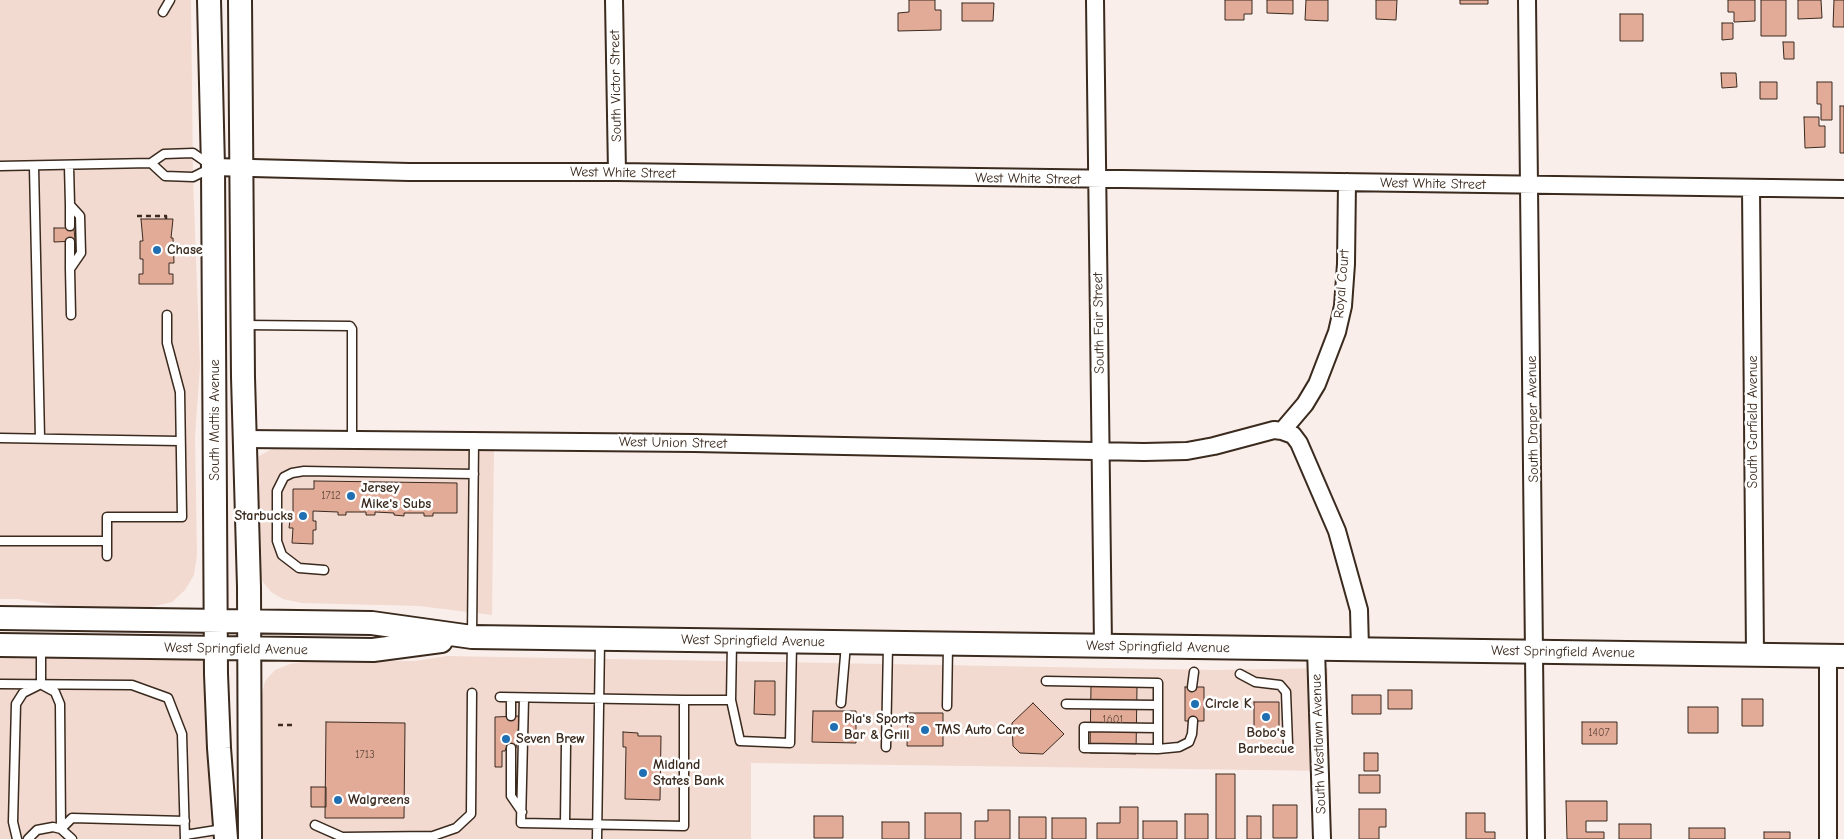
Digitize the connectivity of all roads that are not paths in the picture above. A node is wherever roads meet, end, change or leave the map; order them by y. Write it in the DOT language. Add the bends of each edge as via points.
graph roads {
  1 [pos="170,0"];
  2 [pos="209,0"];
  3 [pos="240,0"];
  4 [pos="614,0"];
  5 [pos="1095,0"];
  6 [pos="1527,0"];
  7 [pos="162,12"];
  8 [pos="151,163"];
  9 [pos="0,166"];
  10 [pos="69,166"];
  11 [pos="34,167"];
  12 [pos="213,167"];
  13 [pos="243,167"];
  14 [pos="617,172"];
  15 [pos="1097,180"];
  16 [pos="1347,182"];
  17 [pos="1530,186"];
  18 [pos="1751,188"];
  19 [pos="1844,189"];
  20 [pos="70,205"];
  21 [pos="70,226"];
  22 [pos="70,242"];
  23 [pos="70,269"];
  24 [pos="71,315"];
  25 [pos="167,315"];
  26 [pos="242,325"];
  27 [pos="1282,431"];
  28 [pos="0,438"];
  29 [pos="40,438"];
  30 [pos="245,439"];
  31 [pos="352,440"];
  32 [pos="179,441"];
  33 [pos="474,441"];
  34 [pos="1100,451"];
  35 [pos="474,474"];
  36 [pos="106,540"];
  37 [pos="0,542"];
  38 [pos="107,556"];
  39 [pos="324,570"];
  40 [pos="0,618"];
  41 [pos="216,621"];
  42 [pos="248,622"];
  43 [pos="472,636"];
  44 [pos="600,639"];
  45 [pos="732,641"];
  46 [pos="792,642"];
  47 [pos="846,642"];
  48 [pos="888,643"];
  49 [pos="948,644"];
  50 [pos="0,645"];
  51 [pos="41,646"];
  52 [pos="1103,646"];
  53 [pos="216,649"];
  54 [pos="249,649"];
  55 [pos="1316,649"];
  56 [pos="1360,650"];
  57 [pos="1536,652"];
  58 [pos="1755,655"];
  59 [pos="1836,656"];
  60 [pos="1194,672"];
  61 [pos="1240,674"];
  62 [pos="1046,680"];
  63 [pos="0,684"];
  64 [pos="41,684"];
  65 [pos="1192,687"];
  66 [pos="472,694"];
  67 [pos="500,697"];
  68 [pos="511,698"];
  69 [pos="524,698"];
  70 [pos="599,699"];
  71 [pos="684,700"];
  72 [pos="731,700"];
  73 [pos="841,702"];
  74 [pos="1066,704"];
  75 [pos="1158,705"];
  76 [pos="946,706"];
  77 [pos="511,716"];
  78 [pos="1193,721"];
  79 [pos="1158,728"];
  80 [pos="566,744"];
  81 [pos="1288,744"];
  82 [pos="886,747"];
  83 [pos="511,748"];
  84 [pos="1158,749"];
  85 [pos="522,812"];
  86 [pos="184,821"];
  87 [pos="565,824"];
  88 [pos="315,826"];
  89 [pos="597,826"];
  90 [pos="61,829"];
  91 [pos="225,834"];
  92 [pos="185,837"];
  93 [pos="17,839"];
  94 [pos="28,839"];
  95 [pos="72,839"];
  96 [pos="250,839"];
  97 [pos="597,839"];
  98 [pos="1322,839"];
  99 [pos="1536,839"];
  100 [pos="1828,839"];
  1 -- 7 [label="lane"];
  2 -- 12 [label="main road, South Mattis Avenue"];
  3 -- 13 [label="main road, South Mattis Avenue"];
  4 -- 14 [label="street, South Victor Street"];
  5 -- 15 [label="street, South Fair Street"];
  6 -- 17 [label="street, South Draper Avenue"];
  8 -- 10 [label="lane"];
  8 -- 12 [label="lane" via="164,154 193,153"];
  8 -- 12 [label="lane" via="165,176 193,177"];
  9 -- 11 [label="lane"];
  10 -- 11 [label="lane"];
  10 -- 20 [label="lane"];
  11 -- 29 [label="lane"];
  12 -- 13 [label="street, West White Street"];
  12 -- 41 [label="main road, South Mattis Avenue"];
  13 -- 14 [label="street, West White Street" via="409,172"];
  13 -- 26 [label="main road, South Mattis Avenue"];
  14 -- 15 [label="street, West White Street"];
  15 -- 16 [label="street, West White Street"];
  15 -- 34 [label="street, South Fair Street"];
  16 -- 17 [label="street, West White Street"];
  16 -- 27 [label="street, Royal Court" via="1343,306 1337,332 1318,384"];
  17 -- 18 [label="street, West White Street"];
  17 -- 57 [label="street, South Draper Avenue"];
  18 -- 19 [label="street, West White Street"];
  18 -- 58 [label="street, South Garfield Avenue"];
  20 -- 21 [label="lane"];
  20 -- 23 [label="lane" via="80,216 81,253"];
  22 -- 23 [label="lane"];
  23 -- 24 [label="lane"];
  25 -- 32 [label="lane" via="167,343 180,392"];
  26 -- 30 [label="main road, South Mattis Avenue"];
  26 -- 31 [label="lane" via="350,326"];
  27 -- 34 [label="street" via="1274,430 1187,451"];
  27 -- 56 [label="street" via="1299,443 1337,531 1359,610"];
  28 -- 29 [label="lane"];
  29 -- 32 [label="lane"];
  30 -- 31 [label="street, West Union Street"];
  30 -- 42 [label="main road, South Mattis Avenue"];
  31 -- 33 [label="street, West Union Street"];
  32 -- 36 [label="lane" via="182,517 107,517"];
  33 -- 34 [label="street, West Union Street"];
  33 -- 35 [label="lane"];
  34 -- 52 [label="street, South Fair Street"];
  35 -- 39 [label="lane" via="304,471 284,477 277,491 276,541 282,554 299,568"];
  35 -- 43 [label="lane"];
  36 -- 37 [label="lane"];
  36 -- 38 [label="lane"];
  40 -- 41 [label="main road, West Springfield Avenue"];
  41 -- 42 [label="main road, West Springfield Avenue"];
  41 -- 53 [label="main road, South Mattis Avenue"];
  42 -- 43 [label="main road, West Springfield Avenue" via="372,623"];
  42 -- 54 [label="main road, South Mattis Avenue"];
  43 -- 44 [label="main road, West Springfield Avenue"];
  43 -- 54 [label="main road, West Springfield Avenue" via="372,650"];
  44 -- 45 [label="main road, West Springfield Avenue"];
  44 -- 70 [label="lane"];
  45 -- 46 [label="main road, West Springfield Avenue"];
  45 -- 72 [label="lane"];
  46 -- 47 [label="main road, West Springfield Avenue"];
  46 -- 72 [label="lane" via="790,743 740,741"];
  47 -- 48 [label="main road, West Springfield Avenue"];
  47 -- 73 [label="lane"];
  48 -- 49 [label="main road, West Springfield Avenue"];
  48 -- 82 [label="lane"];
  49 -- 52 [label="main road, West Springfield Avenue"];
  49 -- 76 [label="lane"];
  50 -- 51 [label="main road, West Springfield Avenue"];
  51 -- 53 [label="main road, West Springfield Avenue"];
  51 -- 64 [label="lane"];
  52 -- 55 [label="main road, West Springfield Avenue"];
  53 -- 54 [label="main road, West Springfield Avenue"];
  53 -- 91 [label="main road, South Mattis Avenue" via="218,748"];
  54 -- 96 [label="main road, South Mattis Avenue"];
  55 -- 56 [label="main road, West Springfield Avenue"];
  55 -- 98 [label="street, South Westlawn Avenue"];
  56 -- 57 [label="main road, West Springfield Avenue"];
  57 -- 58 [label="main road, West Springfield Avenue"];
  57 -- 99 [label="street, South Draper Avenue"];
  58 -- 59 [label="main road, West Springfield Avenue"];
  59 -- 100 [label="street"];
  60 -- 65 [label="lane"];
  61 -- 81 [label="lane" via="1256,682 1280,686 1286,692"];
  62 -- 75 [label="lane" via="1158,683"];
  63 -- 64 [label="lane"];
  64 -- 86 [label="lane" via="132,685 168,698 182,734"];
  64 -- 90 [label="lane" via="55,692 60,704"];
  64 -- 93 [label="lane" via="23,694 16,704 13,822"];
  66 -- 88 [label="lane" via="471,814 456,828 433,836 342,837"];
  67 -- 68 [label="lane"];
  68 -- 69 [label="lane"];
  68 -- 77 [label="lane"];
  69 -- 70 [label="lane"];
  69 -- 85 [label="lane"];
  70 -- 71 [label="lane"];
  70 -- 89 [label="lane"];
  71 -- 72 [label="lane"];
  71 -- 89 [label="lane" via="684,826"];
  74 -- 75 [label="lane"];
  75 -- 79 [label="lane"];
  78 -- 84 [label="lane" via="1189,742"];
  79 -- 84 [label="lane"];
  79 -- 84 [label="lane" via="1084,727 1084,748"];
  80 -- 87 [label="lane"];
  83 -- 85 [label="lane" via="511,796"];
  85 -- 87 [label="lane" via="521,823"];
  86 -- 90 [label="lane" via="72,818"];
  86 -- 92 [label="lane"];
  87 -- 89 [label="lane"];
  89 -- 97 [label="lane"];
  90 -- 94 [label="lane" via="45,827"];
  90 -- 95 [label="lane"];
  91 -- 92 [label="lane"];
}
